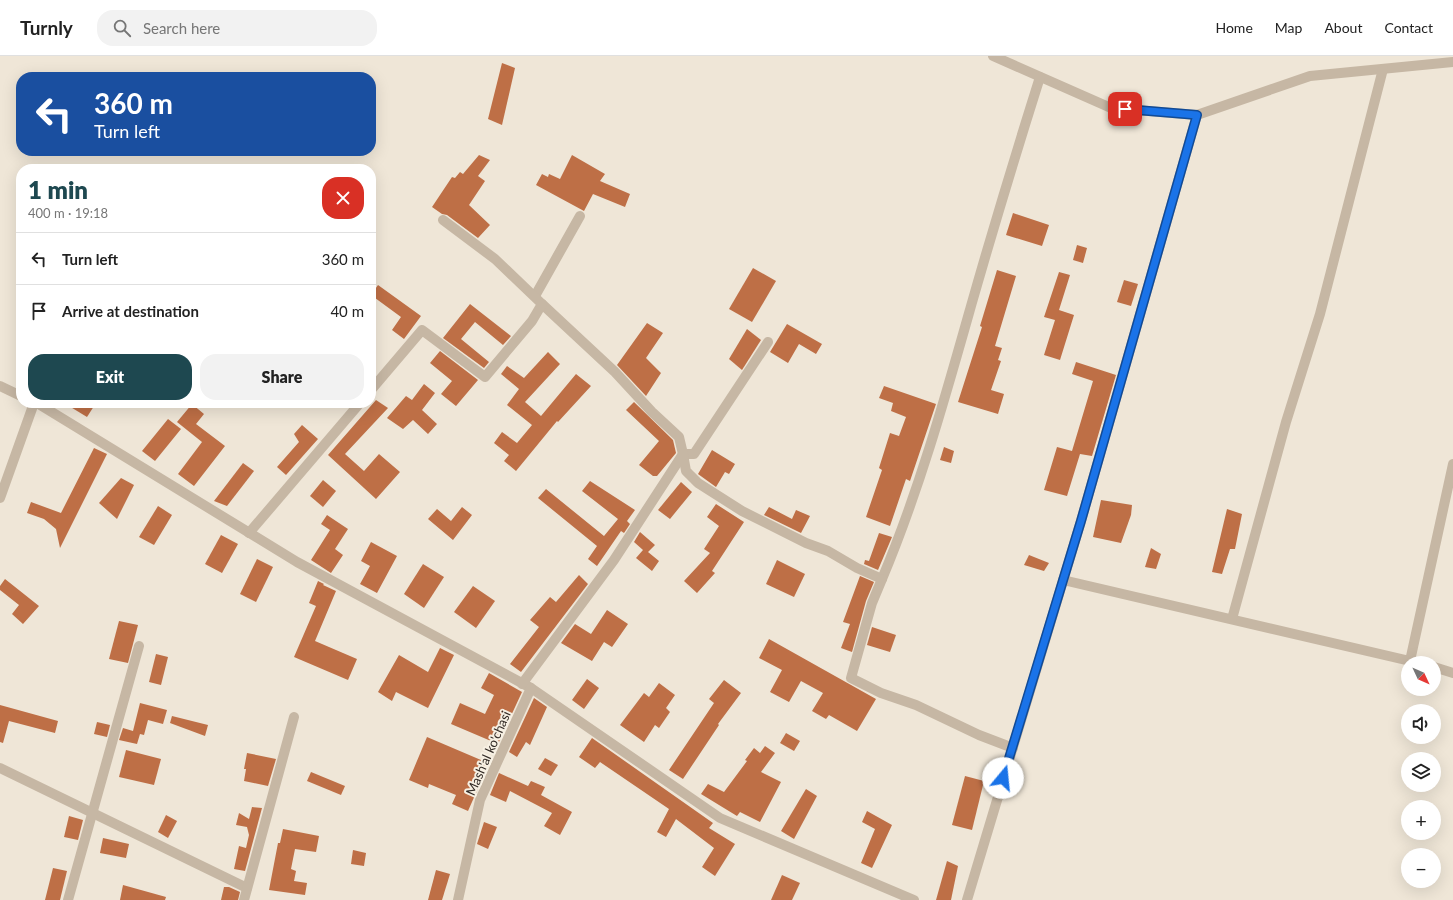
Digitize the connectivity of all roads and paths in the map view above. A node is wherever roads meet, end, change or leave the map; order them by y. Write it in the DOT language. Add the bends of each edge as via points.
graph roads {
  1 [pos="993,56"];
  2 [pos="1447,60"];
  3 [pos="1383,69"];
  4 [pos="1040,77"];
  5 [pos="1197,115"];
  6 [pos="580,216"];
  7 [pos="443,220"];
  8 [pos="538,300"];
  9 [pos="768,342"];
  10 [pos="376,384"];
  11 [pos="0,386"];
  12 [pos="16,394"];
  13 [pos="34,408"];
  14 [pos="44,408"];
  15 [pos="356,408"];
  16 [pos="683,454"];
  17 [pos="1453,464"];
  18 [pos="0,498"];
  19 [pos="249,533"];
  20 [pos="882,579"];
  21 [pos="1063,580"];
  22 [pos="1232,619"];
  23 [pos="139,646"];
  24 [pos="1415,656"];
  25 [pos="1401,659"];
  26 [pos="1441,669"];
  27 [pos="1453,673"];
  28 [pos="522,684"];
  29 [pos="531,688"];
  30 [pos="294,717"];
  31 [pos="1012,748"];
  32 [pos="0,768"];
  33 [pos="93,813"];
  34 [pos="247,888"];
  35 [pos="68,900"];
  36 [pos="244,900"];
  37 [pos="458,900"];
  38 [pos="914,900"];
  39 [pos="967,900"];
  1 -- 4 [label="street"];
  2 -- 3 [label="street"];
  3 -- 5 [label="street" via="1310,76"];
  3 -- 22 [label="street" via="1320,314 1286,422"];
  4 -- 5 [label="street" via="1111,108"];
  4 -- 20 [label="street" via="951,379 909,507"];
  5 -- 21 [label="street"];
  6 -- 8 [label="street"];
  7 -- 8 [label="street" via="495,259"];
  8 -- 10 [label="street" via="532,321 484,377 422,330"];
  8 -- 16 [label="street" via="615,372 679,437"];
  9 -- 16 [label="street" via="694,454"];
  11 -- 12 [label="street"];
  13 -- 18 [label="street"];
  14 -- 19 [label="street"];
  15 -- 19 [label="street"];
  16 -- 20 [label="street" via="686,471 698,484 742,511"];
  16 -- 28 [label="street" via="614,560"];
  17 -- 24 [label="street"];
  19 -- 28 [label="street" via="297,562"];
  20 -- 31 [label="street" via="872,603 851,678"];
  21 -- 22 [label="street"];
  21 -- 31 [label="street"];
  22 -- 25 [label="street"];
  23 -- 33 [label="street"];
  26 -- 27 [label="street"];
  28 -- 29 [label="street"];
  29 -- 37 [label="street, Mash'al ko'chasi" via="480,800"];
  29 -- 38 [label="street" via="720,818"];
  30 -- 34 [label="street"];
  31 -- 39 [label="street"];
  32 -- 33 [label="street"];
  33 -- 34 [label="street"];
  33 -- 35 [label="street"];
  34 -- 36 [label="street"];
}
